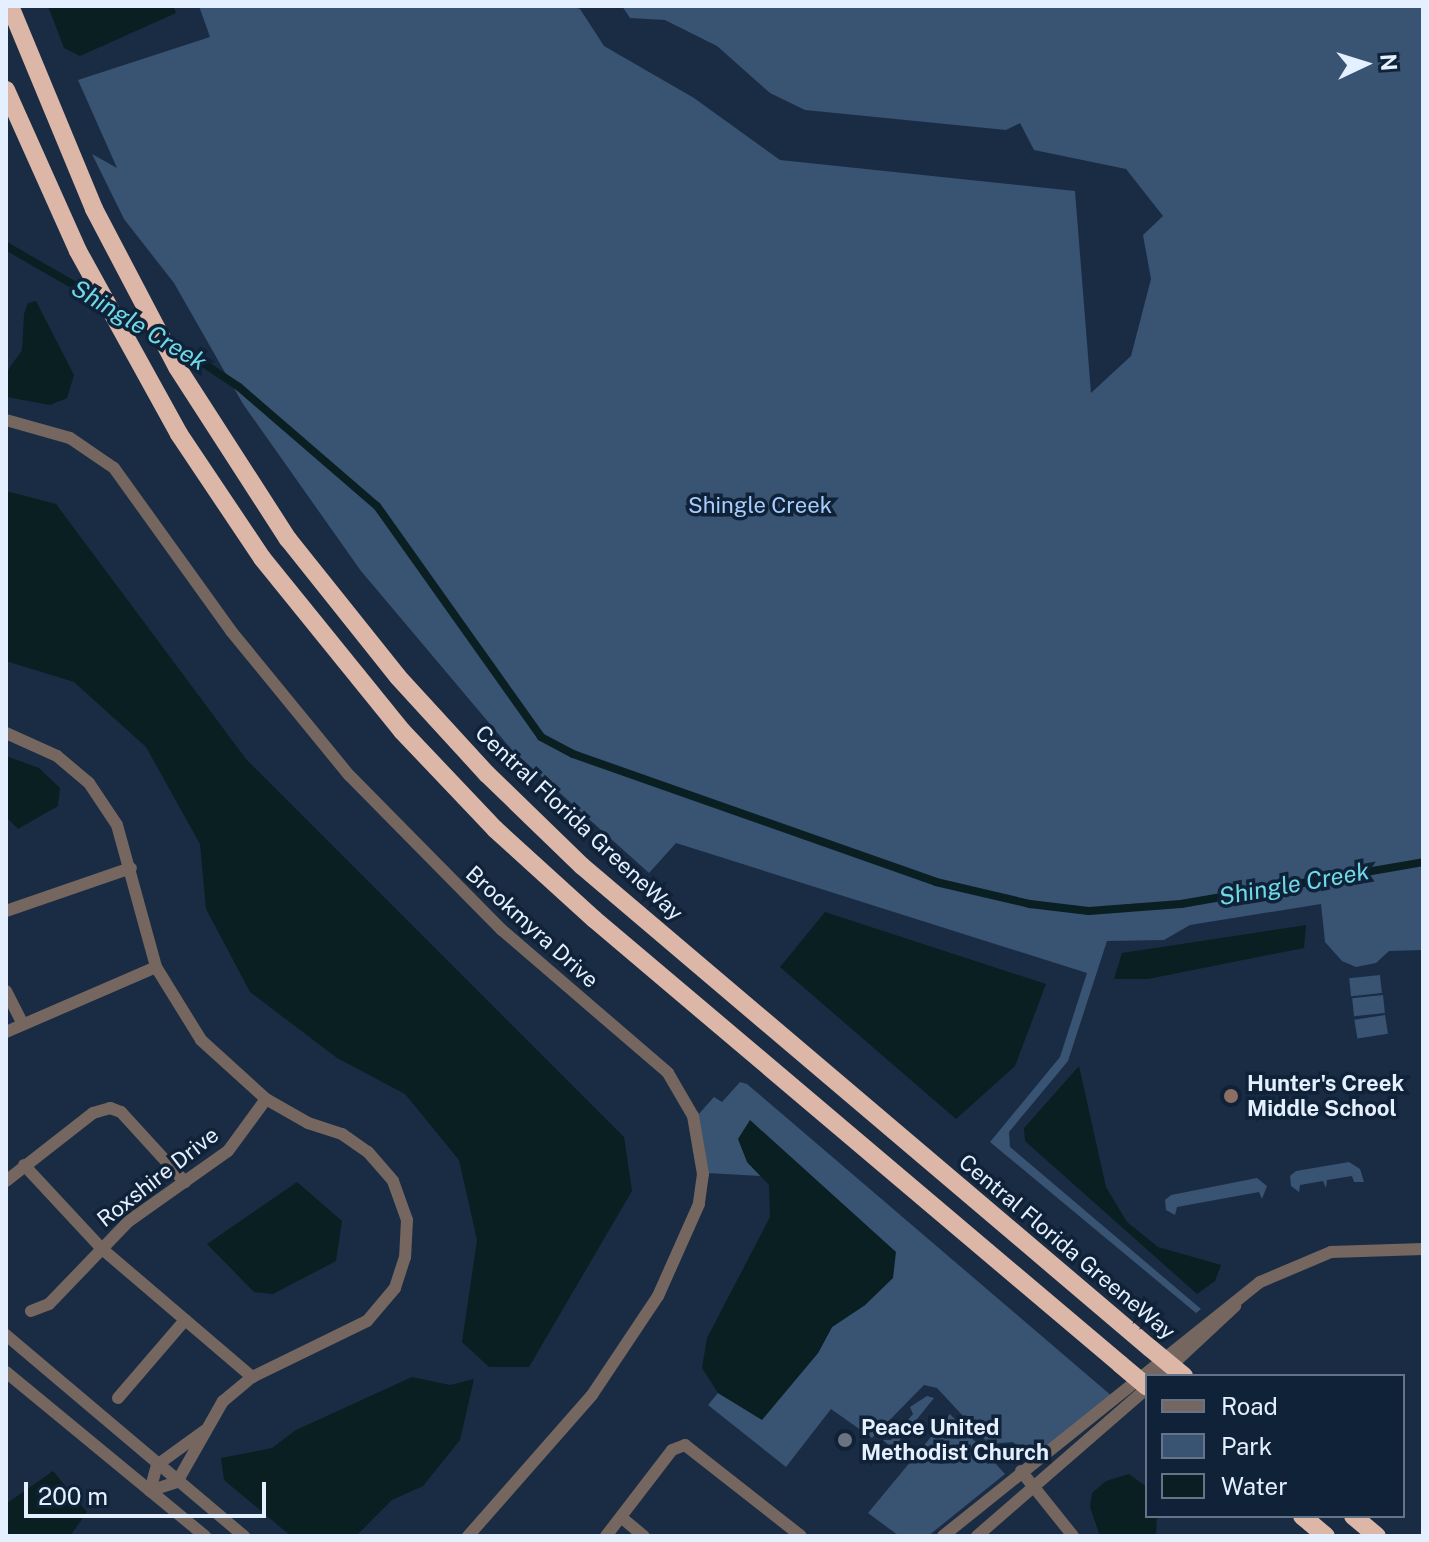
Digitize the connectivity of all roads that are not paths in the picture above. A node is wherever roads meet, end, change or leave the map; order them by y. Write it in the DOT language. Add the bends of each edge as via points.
graph roads {
  1 [pos="10,6"];
  2 [pos="6,90"];
  3 [pos="6,420"];
  4 [pos="6,733"];
  5 [pos="131,868"];
  6 [pos="6,911"];
  7 [pos="156,967"];
  8 [pos="6,991"];
  9 [pos="22,1022"];
  10 [pos="6,1032"];
  11 [pos="266,1099"];
  12 [pos="24,1165"];
  13 [pos="6,1181"];
  14 [pos="185,1182"];
  15 [pos="101,1248"];
  16 [pos="1423,1249"];
  17 [pos="1260,1282"];
  18 [pos="31,1311"];
  19 [pos="185,1320"];
  20 [pos="6,1335"];
  21 [pos="6,1372"];
  22 [pos="1162,1374"];
  23 [pos="1182,1374"];
  24 [pos="252,1377"];
  25 [pos="1145,1385"];
  26 [pos="1145,1389"];
  27 [pos="118,1398"];
  28 [pos="206,1430"];
  29 [pos="157,1465"];
  30 [pos="1021,1471"];
  31 [pos="177,1482"];
  32 [pos="1035,1488"];
  33 [pos="150,1491"];
  34 [pos="621,1517"];
  35 [pos="1304,1518"];
  36 [pos="1355,1518"];
  37 [pos="205,1536"];
  38 [pos="244,1536"];
  39 [pos="468,1536"];
  40 [pos="606,1536"];
  41 [pos="644,1536"];
  42 [pos="801,1536"];
  43 [pos="943,1536"];
  44 [pos="977,1536"];
  45 [pos="1073,1536"];
  46 [pos="1326,1536"];
  47 [pos="1377,1536"];
  1 -- 23 [label="highway, Central Florida GreeneWay, bridge" via="94,209 177,367 314,573 487,774 647,922"];
  2 -- 25 [label="highway, bridge" via="58,210 179,434 262,558 364,686 463,797 615,938"];
  3 -- 39 [label="street, Brookmyra Drive" via="70,438 114,468 231,631 349,775 502,930 668,1073 693,1116 703,1174 699,1204 658,1296 592,1395"];
  4 -- 5 [label="street" via="57,756 89,783 117,825"];
  5 -- 6 [label="street"];
  5 -- 7 [label="street" via="138,913"];
  7 -- 9 [label="street"];
  7 -- 11 [label="street" via="201,1040"];
  8 -- 9 [label="street"];
  9 -- 10 [label="street"];
  11 -- 14 [label="street, Roxshire Drive" via="228,1151"];
  11 -- 24 [label="street" via="308,1123 342,1134 393,1181 407,1220 405,1257 395,1288 367,1321"];
  12 -- 13 [label="street"];
  12 -- 14 [label="street" via="93,1113 110,1108 121,1112"];
  12 -- 15 [label="street"];
  14 -- 15 [label="street, Roxshire Drive"];
  15 -- 18 [label="street, Roxshire Drive" via="49,1304"];
  15 -- 19 [label="street"];
  16 -- 17 [label="street" via="1331,1252"];
  17 -- 22 [label="street"];
  17 -- 30 [label="street"];
  19 -- 24 [label="street"];
  19 -- 27 [label="street"];
  20 -- 29 [label="street"];
  21 -- 33 [label="street"];
  24 -- 28 [label="street" via="223,1401"];
  26 -- 32 [label="street"];
  28 -- 29 [label="street"];
  28 -- 31 [label="street"];
  29 -- 31 [label="street"];
  29 -- 33 [label="street"];
  30 -- 32 [label="street"];
  30 -- 43 [label="street"];
  31 -- 33 [label="street"];
  31 -- 38 [label="street"];
  32 -- 44 [label="street"];
  32 -- 45 [label="street"];
  33 -- 37 [label="street"];
  34 -- 40 [label="street"];
  34 -- 41 [label="street"];
  34 -- 42 [label="street" via="672,1450 685,1445"];
  35 -- 46 [label="highway"];
  36 -- 47 [label="highway"];
}
